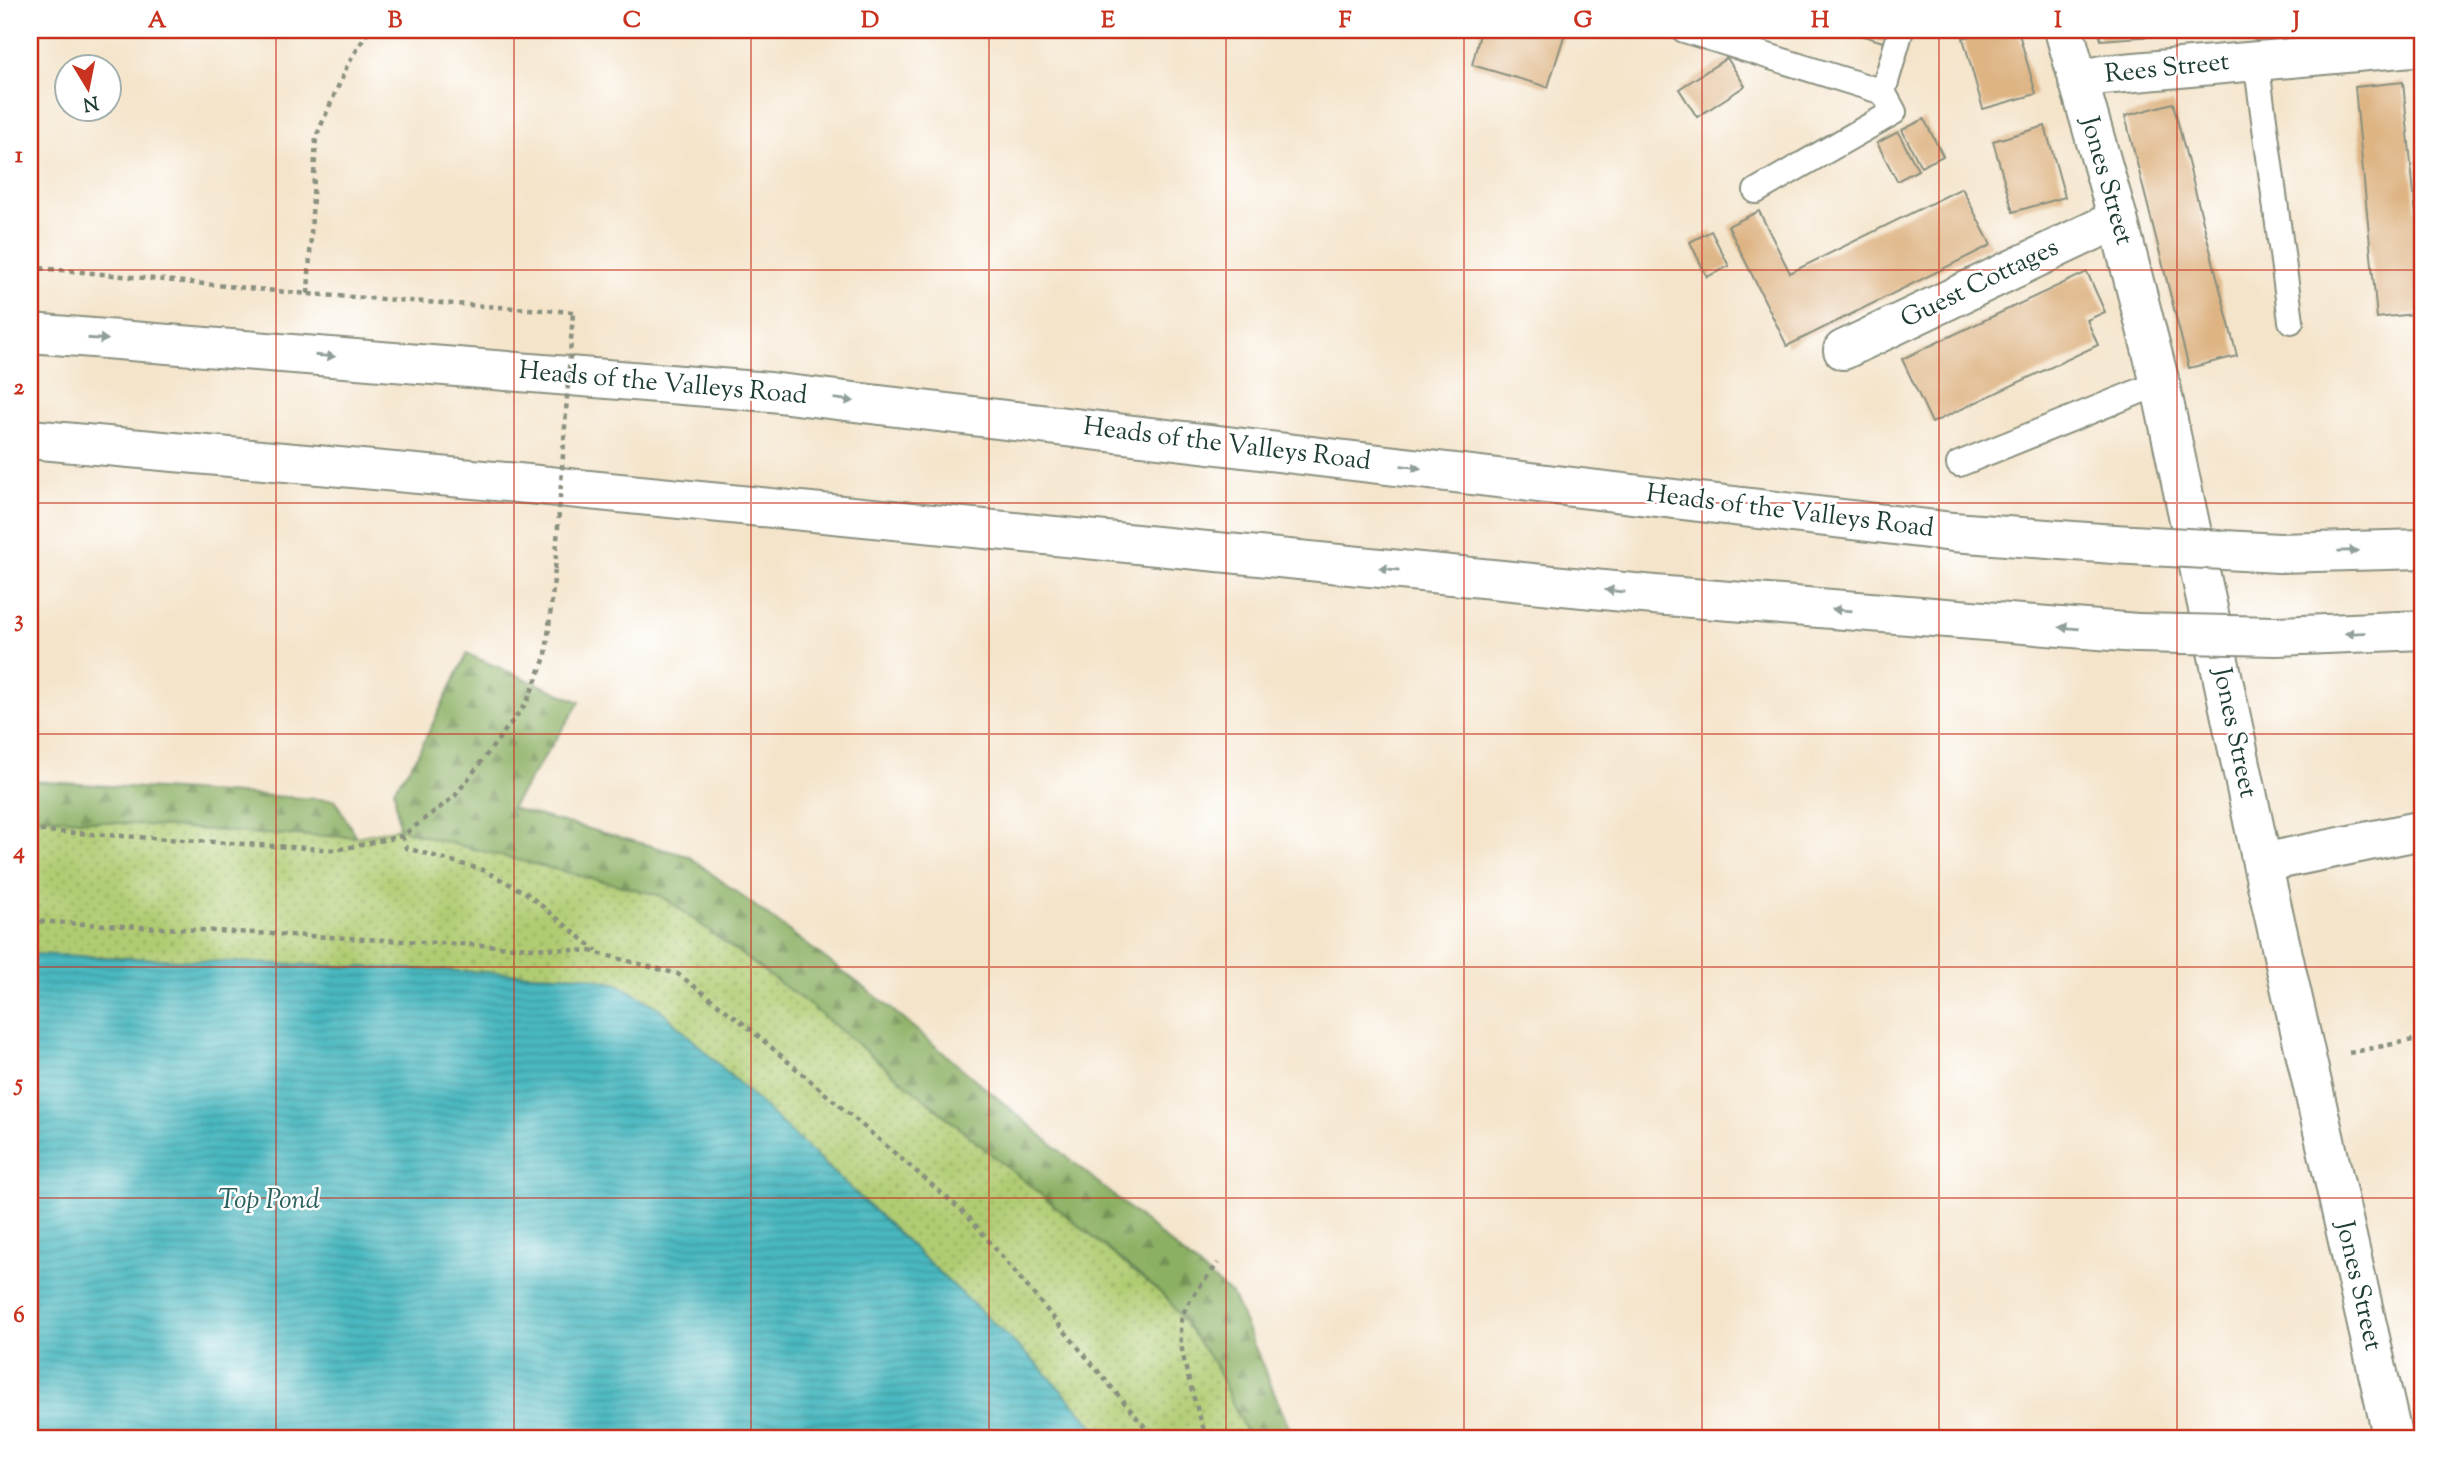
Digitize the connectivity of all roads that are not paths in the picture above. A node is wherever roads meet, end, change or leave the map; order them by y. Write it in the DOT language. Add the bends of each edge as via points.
graph roads {
  1 [pos="1684,30"];
  2 [pos="1901,30"];
  3 [pos="2064,30"];
  4 [pos="2422,41"];
  5 [pos="2256,60"];
  6 [pos="2078,81"];
  7 [pos="1883,92"];
  8 [pos="1756,191"];
  9 [pos="2118,219"];
  10 [pos="2291,321"];
  11 [pos="30,333"];
  12 [pos="1843,350"];
  13 [pos="2160,383"];
  14 [pos="30,439"];
  15 [pos="1959,464"];
  16 [pos="2423,549"];
  17 [pos="2423,630"];
  18 [pos="2423,830"];
  19 [pos="2262,863"];
  20 [pos="2393,1439"];
  1 -- 7 [label="lane"];
  2 -- 7 [label="lane"];
  3 -- 6 [label="main road, Jones Street"];
  4 -- 5 [label="main road, Rees Street"];
  5 -- 6 [label="main road, Rees Street"];
  5 -- 10 [label="lane"];
  6 -- 9 [label="main road, Jones Street"];
  7 -- 8 [label="lane" via="1894,112"];
  9 -- 12 [label="main road, Guest Cottages"];
  9 -- 13 [label="main road, Jones Street"];
  11 -- 16 [label="main road, Heads of the Valleys Road, one-way, bridge" via="770,391 1953,532 2280,553"];
  13 -- 15 [label="lane"];
  13 -- 19 [label="main road, Jones Street"];
  17 -- 14 [label="main road, one-way, bridge" via="2276,636 2137,634 1654,595"];
  18 -- 19 [label="main road"];
  19 -- 20 [label="main road, Jones Street"];
}
